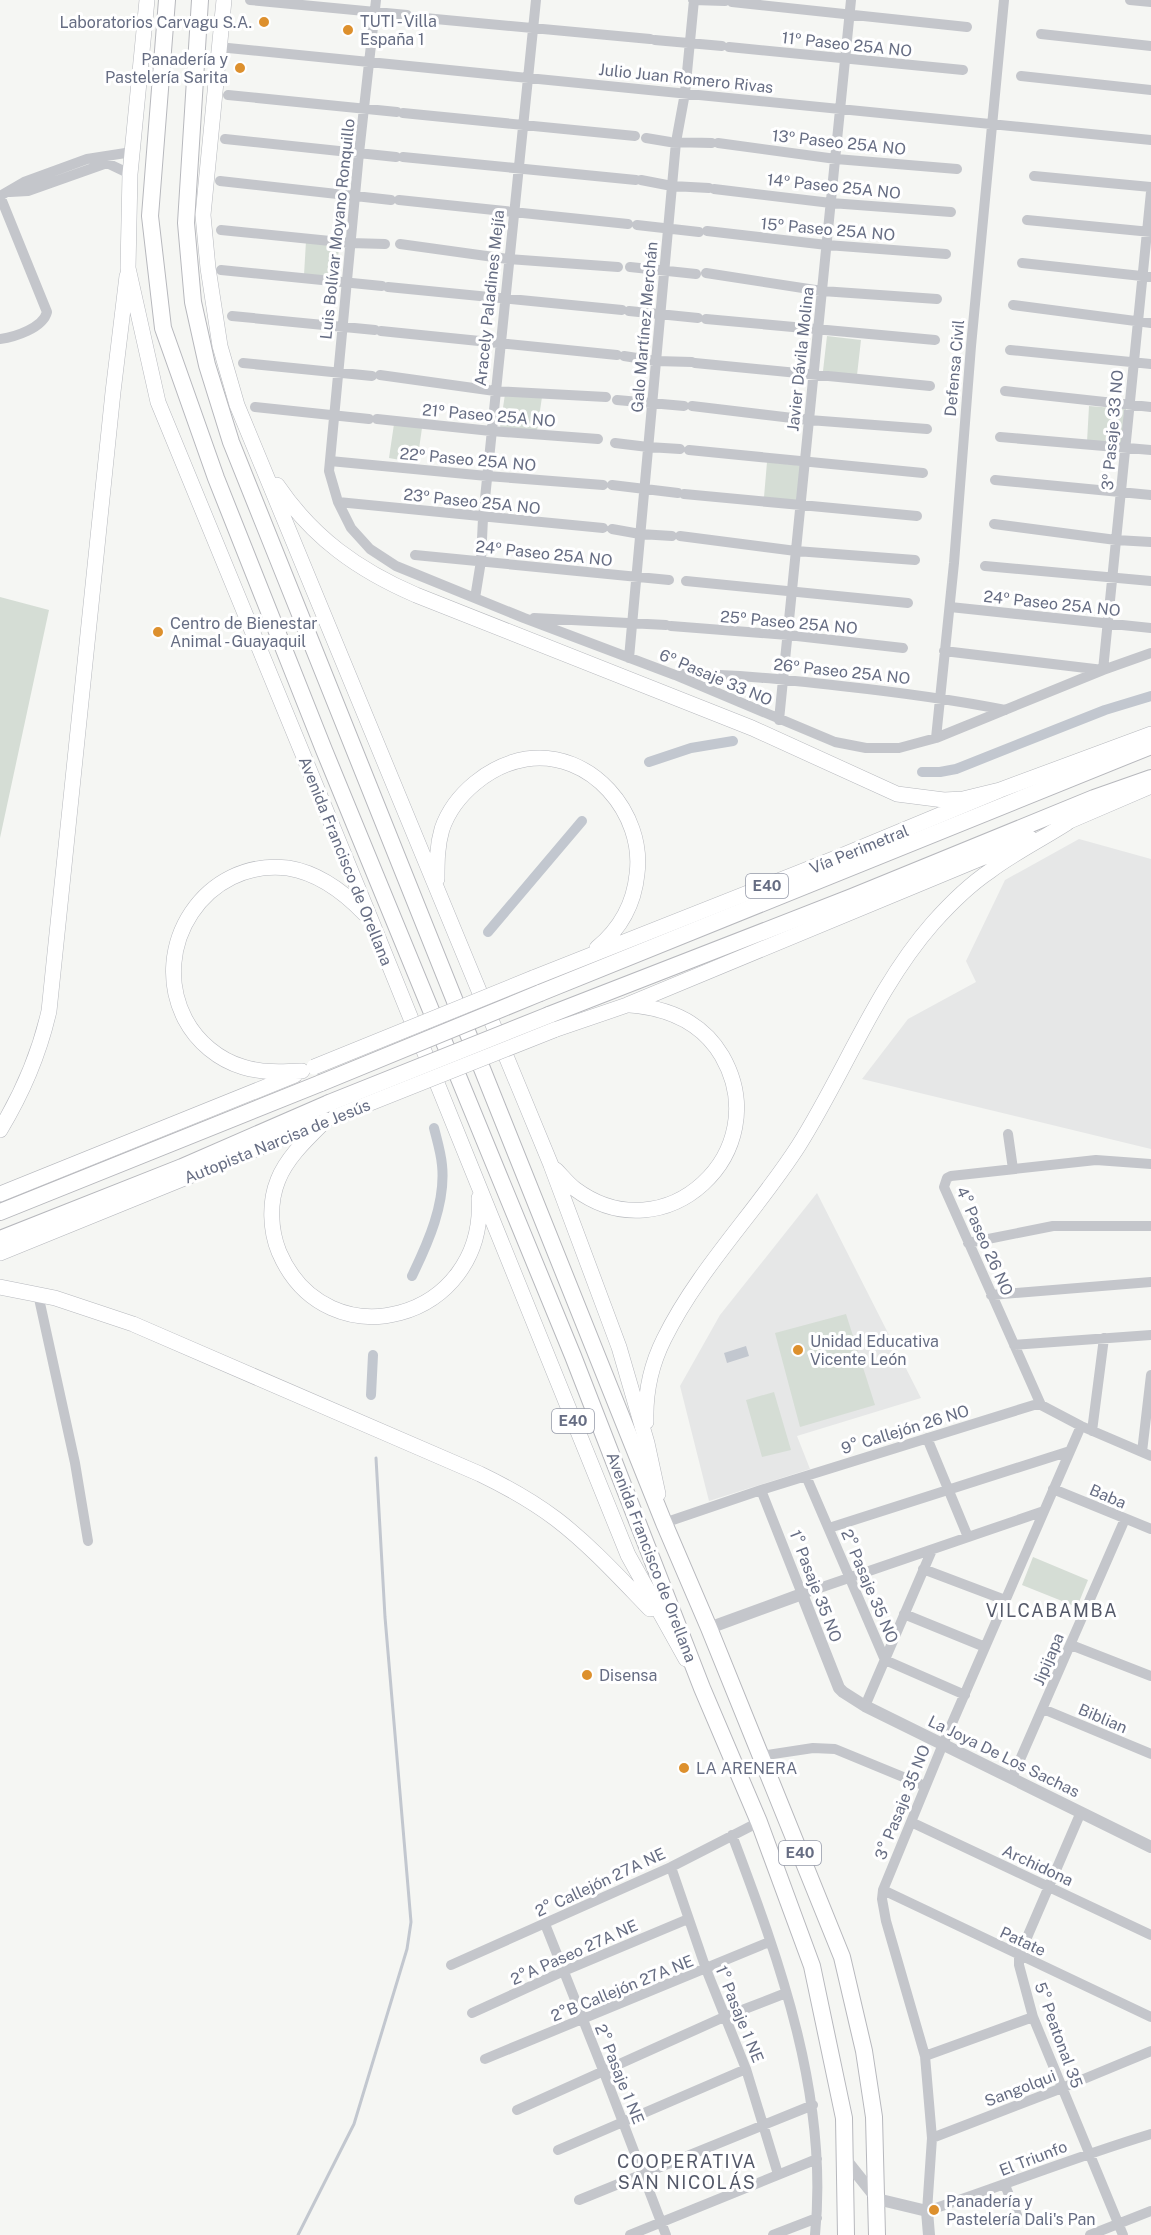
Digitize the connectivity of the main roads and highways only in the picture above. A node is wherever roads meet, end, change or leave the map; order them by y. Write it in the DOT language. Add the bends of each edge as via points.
graph roads {
  1 [pos="147,0"];
  2 [pos="167,0"];
  3 [pos="200,0"];
  4 [pos="224,0"];
  5 [pos="128,268"];
  6 [pos="261,460"];
  7 [pos="1151,734"];
  8 [pos="1151,746"];
  9 [pos="1151,778"];
  10 [pos="1151,786"];
  11 [pos="1000,790"];
  12 [pos="1067,822"];
  13 [pos="438,888"];
  14 [pos="371,920"];
  15 [pos="586,957"];
  16 [pos="537,986"];
  17 [pos="627,1005"];
  18 [pos="552,1022"];
  19 [pos="308,1069"];
  20 [pos="330,1113"];
  21 [pos="0,1130"];
  22 [pos="551,1165"];
  23 [pos="478,1186"];
  24 [pos="0,1194"];
  25 [pos="0,1212"];
  26 [pos="0,1239"];
  27 [pos="0,1253"];
  28 [pos="0,1287"];
  29 [pos="647,1443"];
  30 [pos="664,1523"];
  31 [pos="663,1622"];
  32 [pos="702,1688"];
  33 [pos="846,2235"];
  34 [pos="877,2235"];
  1 -- 5 [label="main road, Avenida Francisco de Orellana" via="130,174"];
  2 -- 32 [label="highway, Avenida Francisco de Orellana" via="150,216 163,328 216,478 319,739 573,1356"];
  3 -- 30 [label="highway, Avenida Francisco de Orellana" via="186,223 193,302 207,365 236,453"];
  4 -- 6 [label="main road, Avenida Francisco de Orellana" via="203,215 220,346 237,405"];
  5 -- 14 [label="main road, Avenida Francisco de Orellana" via="158,402"];
  5 -- 21 [label="main road" via="50,1011 28,1078"];
  6 -- 11 [label="main road" via="318,534 359,567 386,582 752,728 897,794 944,800"];
  6 -- 13 [label="main road, Avenida Francisco de Orellana"];
  7 -- 11 [label="main road, Vía Perimetral / E40"];
  8 -- 16 [label="highway, Vía Perimetral"];
  9 -- 18 [label="highway"];
  10 -- 12 [label="main road"];
  11 -- 15 [label="main road, Vía Perimetral / E40"];
  12 -- 17 [label="main road"];
  12 -- 29 [label="main road" via="971,886 933,923 908,956 800,1143 677,1314 649,1380"];
  13 -- 15 [label="main road" via="438,850 443,828 472,785 499,768 527,759 555,761 576,768 597,779 617,800 633,829 638,854 635,888 627,912 607,940"];
  13 -- 22 [label="main road, Avenida Francisco de Orellana"];
  14 -- 19 [label="main road" via="326,882 300,871 271,868 239,875 216,886 196,905 182,929 173,962 174,988 195,1036 215,1054 241,1067 270,1072"];
  14 -- 23 [label="main road, Avenida Francisco de Orellana / E40"];
  15 -- 16 [label="main road, Vía Perimetral / E40"];
  16 -- 19 [label="main road, E40, bridge"];
  16 -- 25 [label="highway, bridge" via="321,1083"];
  17 -- 18 [label="main road"];
  17 -- 22 [label="main road" via="673,1013 695,1026 716,1047 730,1072 736,1098 728,1150 694,1192 669,1206 645,1210 615,1207 586,1197"];
  18 -- 20 [label="highway, Autopista Narcisa de Jesús, bridge"];
  19 -- 24 [label="main road"];
  20 -- 23 [label="main road" via="282,1171 273,1195 272,1222 277,1247 289,1270 308,1291 332,1307 357,1315 391,1315 420,1306 441,1292 462,1270 471,1251 479,1216"];
  20 -- 26 [label="highway, Autopista Narcisa de Jesús"];
  20 -- 27 [label="main road, Autopista Narcisa de Jesús"];
  22 -- 29 [label="main road, Avenida Francisco de Orellana" via="619,1347"];
  23 -- 31 [label="main road, Avenida Francisco de Orellana / E40" via="628,1555"];
  28 -- 31 [label="main road" via="92,1309 133,1324 507,1487 579,1539"];
  29 -- 30 [label="main road, Avenida Francisco de Orellana / E40"];
  30 -- 34 [label="highway, Avenida Francisco de Orellana / E40" via="842,1958 864,2051 874,2117"];
  31 -- 32 [label="main road, Avenida Francisco de Orellana / E40"];
  32 -- 33 [label="highway, Avenida Francisco de Orellana / E40" via="759,1822 812,1966 844,2118"];
}
